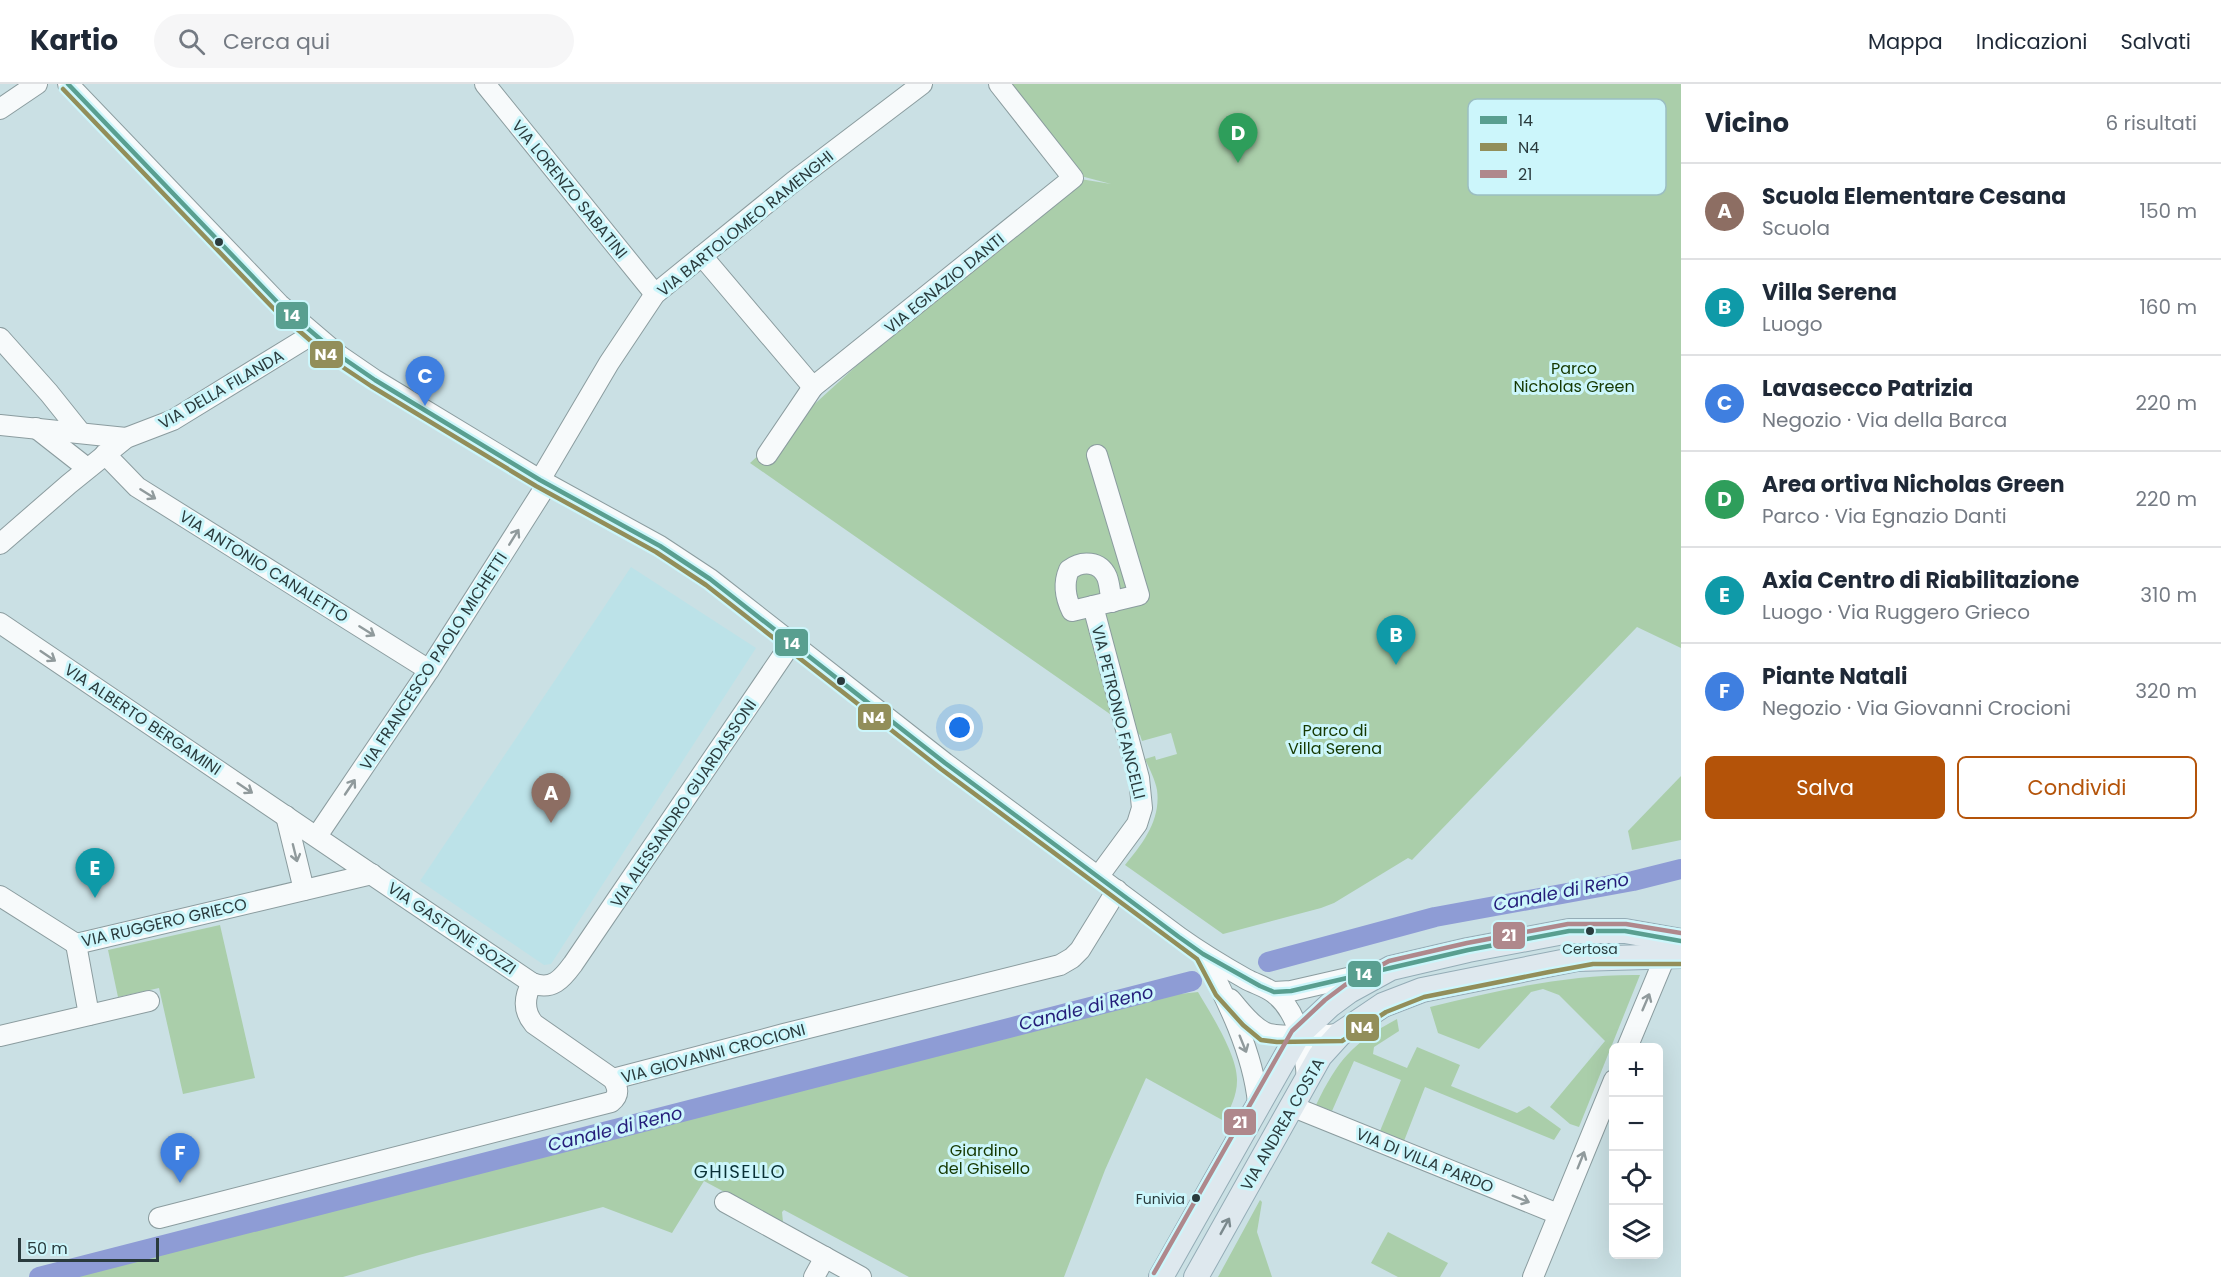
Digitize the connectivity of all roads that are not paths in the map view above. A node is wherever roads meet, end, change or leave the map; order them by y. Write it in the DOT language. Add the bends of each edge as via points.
graph roads {
  1 [pos="37,84"];
  2 [pos="68,84"];
  3 [pos="485,84"];
  4 [pos="922,84"];
  5 [pos="999,84"];
  6 [pos="0,109"];
  7 [pos="702,256"];
  8 [pos="655,294"];
  9 [pos="313,334"];
  10 [pos="0,338"];
  11 [pos="813,387"];
  12 [pos="49,393"];
  13 [pos="0,425"];
  14 [pos="36,428"];
  15 [pos="81,433"];
  16 [pos="126,438"];
  17 [pos="105,454"];
  18 [pos="767,455"];
  19 [pos="1097,455"];
  20 [pos="87,468"];
  21 [pos="543,482"];
  22 [pos="0,544"];
  23 [pos="0,623"];
  24 [pos="792,642"];
  25 [pos="429,670"];
  26 [pos="286,816"];
  27 [pos="317,836"];
  28 [pos="372,874"];
  29 [pos="1098,877"];
  30 [pos="304,890"];
  31 [pos="1117,890"];
  32 [pos="0,896"];
  33 [pos="76,944"];
  34 [pos="1676,951"];
  35 [pos="1203,954"];
  36 [pos="573,964"];
  37 [pos="1391,968"];
  38 [pos="532,983"];
  39 [pos="1222,990"];
  40 [pos="1274,992"];
  41 [pos="149,1001"];
  42 [pos="89,1015"];
  43 [pos="1340,1034"];
  44 [pos="1298,1035"];
  45 [pos="0,1036"];
  46 [pos="1629,1043"];
  47 [pos="613,1079"];
  48 [pos="1307,1079"];
  49 [pos="1609,1092"];
  50 [pos="1258,1103"];
  51 [pos="1291,1106"];
  52 [pos="725,1202"];
  53 [pos="1558,1214"];
  54 [pos="159,1218"];
  55 [pos="825,1257"];
  56 [pos="814,1277"];
  57 [pos="861,1277"];
  58 [pos="1161,1277"];
  59 [pos="1196,1277"];
  60 [pos="1533,1277"];
  1 -- 6 [label="street"];
  2 -- 9 [label="street" via="279,304"];
  3 -- 8 [label="street, VIA LORENZO SABATINI"];
  4 -- 7 [label="street, VIA BARTOLOMEO RAMENGHI"];
  5 -- 11 [label="street, VIA EGNAZIO DANTI" via="1073,178"];
  7 -- 8 [label="street, VIA BARTOLOMEO RAMENGHI"];
  7 -- 11 [label="street"];
  8 -- 21 [label="street, VIA BARTOLOMEO RAMENGHI" via="609,363"];
  9 -- 16 [label="street, VIA DELLA FILANDA" via="174,420"];
  9 -- 21 [label="street" via="375,380"];
  10 -- 12 [label="street"];
  11 -- 18 [label="street, VIA EGNAZIO DANTI"];
  12 -- 14 [label="street" via="47,415"];
  12 -- 15 [label="street"];
  13 -- 14 [label="street, VIA DELLA FILANDA"];
  14 -- 15 [label="street, VIA DELLA FILANDA"];
  14 -- 20 [label="street"];
  15 -- 16 [label="street, VIA DELLA FILANDA"];
  16 -- 17 [label="street, VIA DELLA FILANDA"];
  17 -- 20 [label="street, VIA DELLA FILANDA"];
  17 -- 25 [label="street, VIA ANTONIO CANALETTO, one-way" via="137,487"];
  19 -- 29 [label="street, VIA PETRONIO FANCELLI" via="1139,595 1102,604 1143,808 1137,824"];
  20 -- 22 [label="street, VIA DELLA FILANDA"];
  21 -- 24 [label="street" via="660,546"];
  25 -- 21 [label="street, VIA FRANCESCO PAOLO MICHETTI, one-way"];
  23 -- 26 [label="street, VIA ALBERTO BERGAMINI, one-way"];
  24 -- 29 [label="street"];
  24 -- 36 [label="street, VIA ALESSANDRO GUARDASSONI"];
  27 -- 25 [label="street, VIA FRANCESCO PAOLO MICHETTI, one-way"];
  26 -- 27 [label="street, VIA ALBERTO BERGAMINI"];
  26 -- 30 [label="street, one-way"];
  27 -- 28 [label="street, VIA GASTONE SOZZI"];
  28 -- 30 [label="street, VIA RUGGERO GRIECO"];
  28 -- 38 [label="street, VIA GASTONE SOZZI"];
  29 -- 31 [label="street"];
  30 -- 33 [label="street, VIA RUGGERO GRIECO"];
  31 -- 35 [label="street"];
  31 -- 47 [label="street, VIA GIOVANNI CROCIONI" via="1080,950 1060,965"];
  32 -- 33 [label="street, VIA RUGGERO GRIECO"];
  33 -- 42 [label="street"];
  34 -- 37 [label="main road, VIA ANDREA COSTA" via="1625,932 1569,931"];
  34 -- 43 [label="main road, VIA ANDREA COSTA" via="1577,959 1422,990 1383,1005"];
  46 -- 34 [label="street, one-way"];
  35 -- 39 [label="street"];
  35 -- 40 [label="street"];
  36 -- 38 [label="street, VIA GASTONE SOZZI" via="555,984 547,987"];
  37 -- 40 [label="street"];
  37 -- 44 [label="main road, VIA ANDREA COSTA" via="1349,991"];
  38 -- 47 [label="street, VIA GASTONE SOZZI" via="526,993 526,1004 534,1024"];
  39 -- 44 [label="street" via="1264,1033"];
  39 -- 50 [label="street, one-way" via="1253,1071"];
  40 -- 44 [label="street" via="1290,1012"];
  41 -- 42 [label="street"];
  42 -- 45 [label="street"];
  43 -- 44 [label="street"];
  43 -- 48 [label="main road, VIA ANDREA COSTA" via="1320,1056"];
  44 -- 48 [label="street"];
  44 -- 50 [label="main road, VIA ANDREA COSTA"];
  47 -- 54 [label="street, VIA GIOVANNI CROCIONI" via="617,1095 606,1103"];
  48 -- 51 [label="main road, VIA ANDREA COSTA"];
  53 -- 49 [label="street, one-way"];
  50 -- 58 [label="main road, VIA ANDREA COSTA"];
  51 -- 53 [label="street, VIA DI VILLA PARDO, one-way"];
  59 -- 51 [label="main road, VIA ANDREA COSTA, one-way"];
  52 -- 55 [label="street"];
  53 -- 60 [label="street"];
  55 -- 56 [label="street"];
  55 -- 57 [label="street"];
}
